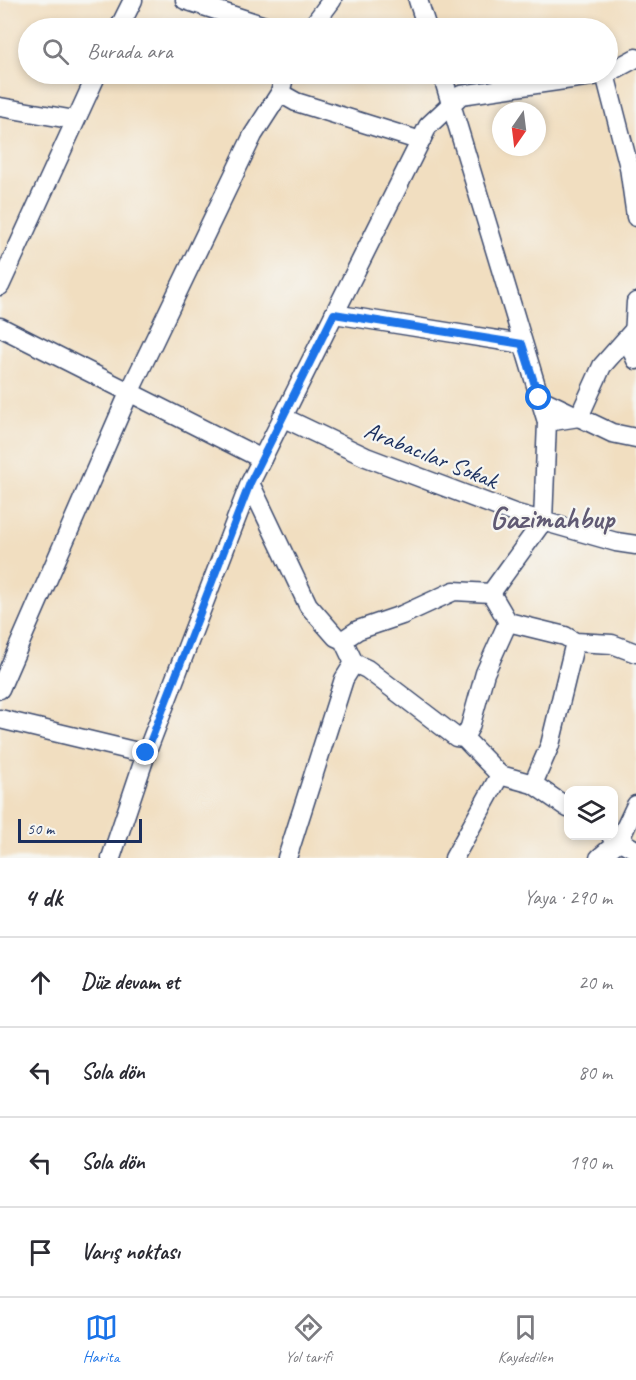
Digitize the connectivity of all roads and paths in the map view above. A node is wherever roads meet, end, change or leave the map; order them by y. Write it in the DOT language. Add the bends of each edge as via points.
graph roads {
  1 [pos="133,0"];
  2 [pos="185,0"];
  3 [pos="332,0"];
  4 [pos="418,0"];
  5 [pos="124,18"];
  6 [pos="240,18"];
  7 [pos="318,18"];
  8 [pos="424,18"];
  9 [pos="636,58"];
  10 [pos="618,67"];
  11 [pos="93,84"];
  12 [pos="282,84"];
  13 [pos="445,84"];
  14 [pos="534,84"];
  15 [pos="609,84"];
  16 [pos="280,93"];
  17 [pos="452,104"];
  18 [pos="0,107"];
  19 [pos="75,120"];
  20 [pos="421,141"];
  21 [pos="636,217"];
  22 [pos="4,265"];
  23 [pos="0,286"];
  24 [pos="636,303"];
  25 [pos="334,314"];
  26 [pos="0,327"];
  27 [pos="634,330"];
  28 [pos="522,344"];
  29 [pos="636,360"];
  30 [pos="129,393"];
  31 [pos="539,398"];
  32 [pos="282,417"];
  33 [pos="579,417"];
  34 [pos="547,422"];
  35 [pos="636,438"];
  36 [pos="262,459"];
  37 [pos="250,483"];
  38 [pos="543,521"];
  39 [pos="636,545"];
  40 [pos="491,593"];
  41 [pos="508,622"];
  42 [pos="343,640"];
  43 [pos="575,642"];
  44 [pos="636,653"];
  45 [pos="354,663"];
  46 [pos="0,688"];
  47 [pos="0,719"];
  48 [pos="464,738"];
  49 [pos="146,753"];
  50 [pos="500,775"];
  51 [pos="533,784"];
  52 [pos="564,805"];
  53 [pos="636,805"];
  54 [pos="618,833"];
  55 [pos="613,840"];
  56 [pos="618,840"];
  57 [pos="636,850"];
  58 [pos="111,858"];
  59 [pos="287,858"];
  60 [pos="454,858"];
  61 [pos="599,858"];
  1 -- 5 [label="street"];
  2 -- 6 [label="street"];
  3 -- 7 [label="street"];
  4 -- 8 [label="street"];
  9 -- 10 [label="street"];
  11 -- 19 [label="street"];
  12 -- 16 [label="street"];
  13 -- 17 [label="street"];
  14 -- 17 [label="street" via="461,95"];
  15 -- 21 [label="street" via="629,167"];
  16 -- 20 [label="street" via="296,102"];
  16 -- 30 [label="street" via="253,135"];
  17 -- 20 [label="street" via="428,126"];
  17 -- 28 [label="street"];
  18 -- 19 [label="street"];
  19 -- 22 [label="street"];
  20 -- 25 [label="street"];
  22 -- 23 [label="street"];
  24 -- 27 [label="street"];
  25 -- 28 [label="street"];
  25 -- 32 [label="street"];
  26 -- 30 [label="street"];
  27 -- 29 [label="street"];
  27 -- 33 [label="street" via="602,366"];
  28 -- 31 [label="street"];
  30 -- 36 [label="street"];
  30 -- 46 [label="street"];
  31 -- 33 [label="street"];
  31 -- 34 [label="street"];
  32 -- 36 [label="street"];
  32 -- 38 [label="street, Arabacılar Sokak" via="366,457"];
  33 -- 34 [label="street"];
  33 -- 35 [label="street" via="612,433"];
  34 -- 38 [label="street"];
  36 -- 37 [label="street"];
  37 -- 42 [label="street" via="308,605"];
  37 -- 49 [label="street"];
  38 -- 39 [label="street, Arabacılar Sokak"];
  38 -- 40 [label="street"];
  40 -- 41 [label="street"];
  40 -- 42 [label="street" via="454,591 358,630"];
  41 -- 43 [label="street"];
  41 -- 48 [label="street" via="485,673"];
  42 -- 45 [label="street"];
  43 -- 44 [label="street" via="612,644"];
  43 -- 51 [label="street" via="550,745"];
  45 -- 48 [label="street"];
  45 -- 59 [label="street" via="344,679"];
  47 -- 49 [label="street"];
  48 -- 50 [label="street"];
  49 -- 58 [label="street"];
  50 -- 51 [label="street"];
  50 -- 60 [label="street"];
  51 -- 52 [label="street"];
  53 -- 54 [label="street"];
  55 -- 61 [label="street"];
  56 -- 57 [label="street"];
}
